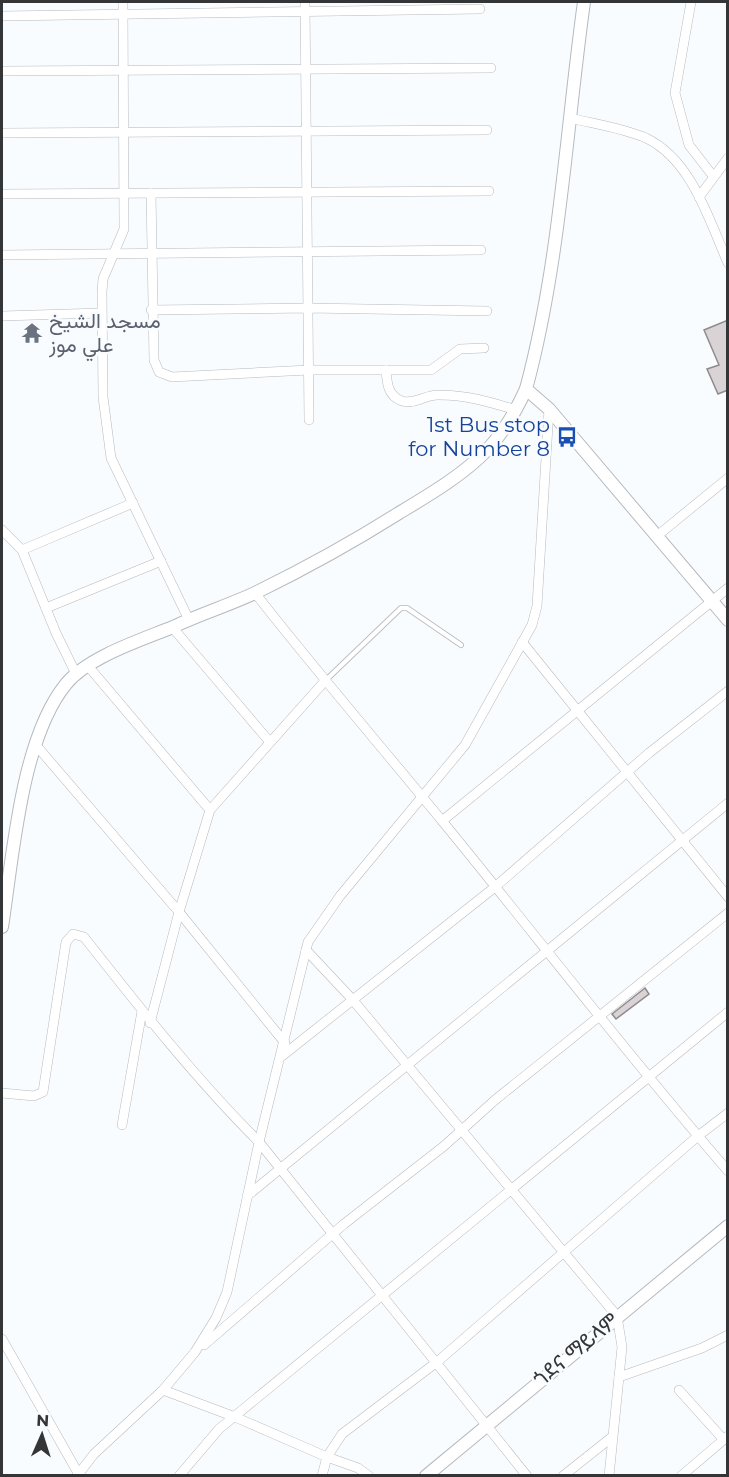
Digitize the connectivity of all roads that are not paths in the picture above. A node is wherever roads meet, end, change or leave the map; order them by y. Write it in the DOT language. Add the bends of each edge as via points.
graph roads {
  1 [pos="123,2"];
  2 [pos="584,2"];
  3 [pos="691,2"];
  4 [pos="305,7"];
  5 [pos="480,9"];
  6 [pos="123,14"];
  7 [pos="2,16"];
  8 [pos="491,68"];
  9 [pos="305,69"];
  10 [pos="122,70"];
  11 [pos="2,71"];
  12 [pos="570,118"];
  13 [pos="487,129"];
  14 [pos="306,131"];
  15 [pos="124,132"];
  16 [pos="2,133"];
  17 [pos="728,158"];
  18 [pos="713,176"];
  19 [pos="489,191"];
  20 [pos="307,192"];
  21 [pos="151,193"];
  22 [pos="124,194"];
  23 [pos="2,195"];
  24 [pos="699,197"];
  25 [pos="481,250"];
  26 [pos="307,252"];
  27 [pos="150,253"];
  28 [pos="115,254"];
  29 [pos="2,255"];
  30 [pos="728,263"];
  31 [pos="308,308"];
  32 [pos="151,310"];
  33 [pos="488,311"];
  34 [pos="101,313"];
  35 [pos="2,316"];
  36 [pos="484,348"];
  37 [pos="309,370"];
  38 [pos="386,370"];
  39 [pos="526,389"];
  40 [pos="549,409"];
  41 [pos="516,411"];
  42 [pos="309,420"];
  43 [pos="728,478"];
  44 [pos="133,503"];
  45 [pos="2,530"];
  46 [pos="657,536"];
  47 [pos="22,550"];
  48 [pos="161,561"];
  49 [pos="728,588"];
  50 [pos="255,593"];
  51 [pos="712,602"];
  52 [pos="46,608"];
  53 [pos="189,620"];
  54 [pos="728,620"];
  55 [pos="172,627"];
  56 [pos="522,642"];
  57 [pos="461,645"];
  58 [pos="88,666"];
  59 [pos="76,674"];
  60 [pos="324,682"];
  61 [pos="728,692"];
  62 [pos="578,713"];
  63 [pos="269,741"];
  64 [pos="35,744"];
  65 [pos="626,772"];
  66 [pos="422,797"];
  67 [pos="728,803"];
  68 [pos="210,810"];
  69 [pos="442,821"];
  70 [pos="682,842"];
  71 [pos="495,887"];
  72 [pos="728,897"];
  73 [pos="179,912"];
  74 [pos="728,913"];
  75 [pos="2,927"];
  76 [pos="306,950"];
  77 [pos="547,953"];
  78 [pos="352,999"];
  79 [pos="142,1011"];
  80 [pos="728,1012"];
  81 [pos="599,1015"];
  82 [pos="150,1023"];
  83 [pos="285,1043"];
  84 [pos="282,1056"];
  85 [pos="406,1065"];
  86 [pos="648,1077"];
  87 [pos="2,1093"];
  88 [pos="728,1113"];
  89 [pos="122,1125"];
  90 [pos="460,1131"];
  91 [pos="698,1136"];
  92 [pos="259,1142"];
  93 [pos="281,1169"];
  94 [pos="728,1171"];
  95 [pos="513,1190"];
  96 [pos="247,1196"];
  97 [pos="728,1226"];
  98 [pos="334,1234"];
  99 [pos="564,1251"];
  100 [pos="384,1296"];
  101 [pos="617,1316"];
  102 [pos="728,1335"];
  103 [pos="2,1339"];
  104 [pos="195,1352"];
  105 [pos="437,1362"];
  106 [pos="619,1377"];
  107 [pos="164,1390"];
  108 [pos="679,1390"];
  109 [pos="235,1417"];
  110 [pos="486,1423"];
  111 [pos="612,1437"];
  112 [pos="726,1438"];
  113 [pos="327,1457"];
  114 [pos="78,1474"];
  115 [pos="179,1476"];
  116 [pos="322,1476"];
  117 [pos="369,1476"];
  118 [pos="426,1476"];
  119 [pos="527,1476"];
  120 [pos="563,1476"];
  121 [pos="609,1476"];
  122 [pos="681,1476"];
  1 -- 6 [label="street"];
  2 -- 12 [label="street"];
  3 -- 18 [label="street" via="675,93 689,145"];
  4 -- 5 [label="street"];
  4 -- 6 [label="street"];
  4 -- 9 [label="street"];
  6 -- 7 [label="street"];
  6 -- 10 [label="street"];
  8 -- 9 [label="street"];
  9 -- 10 [label="street"];
  9 -- 14 [label="street"];
  10 -- 11 [label="street"];
  10 -- 15 [label="street"];
  12 -- 24 [label="street" via="653,142 675,162"];
  12 -- 39 [label="street" via="547,293"];
  13 -- 14 [label="street"];
  14 -- 15 [label="street"];
  14 -- 20 [label="street"];
  15 -- 16 [label="street"];
  15 -- 22 [label="street"];
  17 -- 18 [label="street"];
  18 -- 24 [label="street"];
  19 -- 20 [label="street"];
  20 -- 21 [label="street"];
  20 -- 26 [label="street"];
  21 -- 22 [label="street"];
  21 -- 27 [label="street"];
  22 -- 23 [label="street"];
  22 -- 28 [label="street" via="124,229"];
  24 -- 30 [label="street"];
  25 -- 26 [label="street"];
  26 -- 27 [label="street"];
  26 -- 31 [label="street"];
  27 -- 28 [label="street"];
  27 -- 32 [label="street"];
  28 -- 29 [label="street"];
  28 -- 34 [label="street" via="103,279"];
  31 -- 32 [label="street"];
  31 -- 33 [label="street"];
  31 -- 37 [label="street"];
  32 -- 37 [label="street" via="156,366 165,375"];
  34 -- 35 [label="street"];
  34 -- 44 [label="street" via="107,443"];
  36 -- 38 [label="street" via="464,347 431,370"];
  37 -- 38 [label="street"];
  37 -- 42 [label="street"];
  38 -- 41 [label="street" via="388,389 400,400 413,402 435,394 473,396"];
  39 -- 40 [label="street"];
  39 -- 41 [label="street"];
  40 -- 46 [label="street"];
  40 -- 56 [label="street" via="537,606"];
  41 -- 50 [label="street" via="486,451 452,478 356,540"];
  43 -- 46 [label="street"];
  44 -- 47 [label="street"];
  44 -- 48 [label="street"];
  45 -- 47 [label="street"];
  46 -- 51 [label="street"];
  47 -- 52 [label="street"];
  48 -- 52 [label="street"];
  48 -- 53 [label="street"];
  49 -- 51 [label="street"];
  50 -- 53 [label="street"];
  50 -- 60 [label="street"];
  51 -- 54 [label="street"];
  51 -- 62 [label="street"];
  52 -- 59 [label="street"];
  53 -- 55 [label="street"];
  55 -- 58 [label="street"];
  55 -- 63 [label="street"];
  56 -- 62 [label="street"];
  56 -- 66 [label="street" via="476,727"];
  57 -- 60 [label="lane" via="407,608 401,608"];
  58 -- 59 [label="street"];
  58 -- 68 [label="street"];
  59 -- 64 [label="street" via="58,696"];
  60 -- 63 [label="street"];
  60 -- 66 [label="street"];
  61 -- 65 [label="street"];
  62 -- 65 [label="street"];
  62 -- 69 [label="street"];
  63 -- 68 [label="street"];
  64 -- 73 [label="street"];
  64 -- 75 [label="street"];
  65 -- 70 [label="street"];
  65 -- 71 [label="street"];
  66 -- 69 [label="street"];
  66 -- 76 [label="street" via="340,896 312,934"];
  67 -- 70 [label="street"];
  68 -- 73 [label="street"];
  69 -- 71 [label="street"];
  70 -- 72 [label="street"];
  70 -- 77 [label="street"];
  71 -- 77 [label="street"];
  71 -- 78 [label="street"];
  73 -- 82 [label="street"];
  73 -- 83 [label="street"];
  74 -- 81 [label="street"];
  76 -- 78 [label="street"];
  76 -- 83 [label="street"];
  77 -- 81 [label="street"];
  77 -- 85 [label="street"];
  78 -- 84 [label="street"];
  78 -- 85 [label="street"];
  79 -- 82 [label="street"];
  79 -- 87 [label="street" via="84,937 73,934 66,942 43,1092 34,1096"];
  79 -- 89 [label="street"];
  80 -- 86 [label="street"];
  81 -- 86 [label="street"];
  81 -- 90 [label="street"];
  82 -- 92 [label="street"];
  83 -- 84 [label="street"];
  84 -- 92 [label="street"];
  85 -- 90 [label="street"];
  85 -- 93 [label="street"];
  86 -- 91 [label="street"];
  86 -- 95 [label="street"];
  88 -- 91 [label="street"];
  90 -- 95 [label="street"];
  90 -- 98 [label="street"];
  91 -- 94 [label="street"];
  91 -- 99 [label="street"];
  92 -- 93 [label="street"];
  92 -- 96 [label="street"];
  93 -- 96 [label="street"];
  93 -- 98 [label="street"];
  95 -- 99 [label="street"];
  95 -- 100 [label="street"];
  96 -- 104 [label="street" via="222,1307"];
  97 -- 101 [label="street, ጎደና ማይላም"];
  98 -- 100 [label="street"];
  98 -- 104 [label="street"];
  99 -- 101 [label="street"];
  99 -- 105 [label="street"];
  100 -- 105 [label="street"];
  100 -- 109 [label="street"];
  101 -- 106 [label="street" via="622,1347"];
  101 -- 110 [label="street, ጎደና ማይላም"];
  102 -- 106 [label="street"];
  103 -- 114 [label="street"];
  104 -- 107 [label="street"];
  105 -- 110 [label="street"];
  105 -- 113 [label="street" via="342,1434"];
  106 -- 111 [label="street"];
  107 -- 109 [label="street"];
  107 -- 114 [label="street" via="94,1454"];
  108 -- 112 [label="street"];
  109 -- 113 [label="street"];
  109 -- 115 [label="street" via="219,1429"];
  110 -- 118 [label="street, ጎደና ማይላም"];
  110 -- 119 [label="street"];
  111 -- 120 [label="street"];
  111 -- 121 [label="street"];
  112 -- 122 [label="street"];
  113 -- 116 [label="street"];
  113 -- 117 [label="street"];
}
